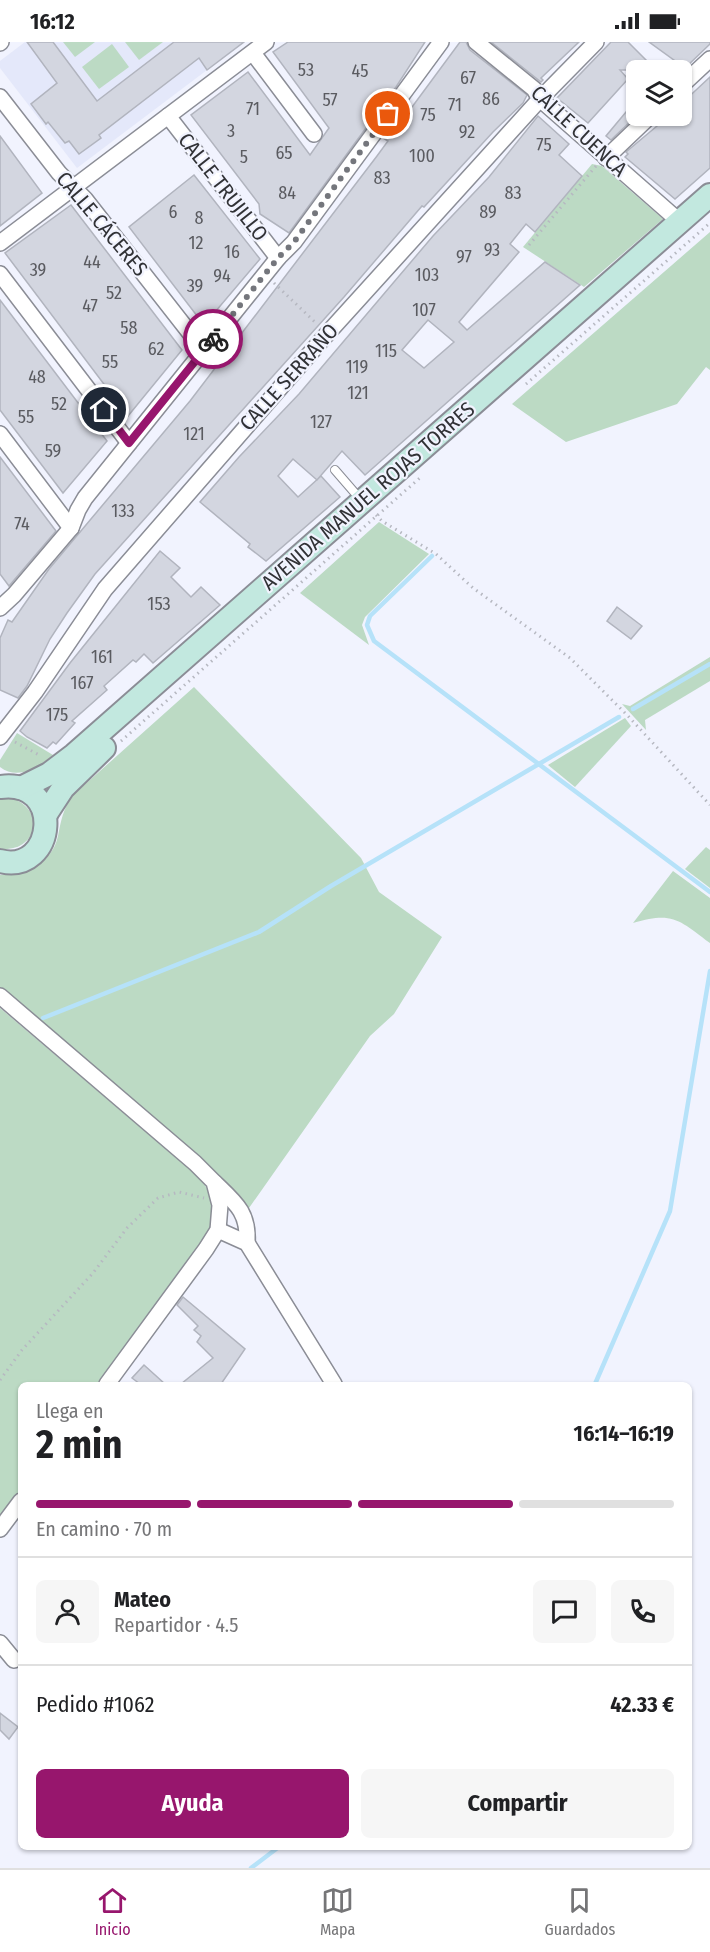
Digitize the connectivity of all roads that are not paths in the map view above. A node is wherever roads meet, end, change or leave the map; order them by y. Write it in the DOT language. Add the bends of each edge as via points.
graph roads {
  1 [pos="266,42"];
  2 [pos="441,42"];
  3 [pos="476,42"];
  4 [pos="596,42"];
  5 [pos="253,52"];
  6 [pos="710,59"];
  7 [pos="692,76"];
  8 [pos="0,97"];
  9 [pos="540,99"];
  10 [pos="168,116"];
  11 [pos="638,126"];
  12 [pos="314,134"];
  13 [pos="604,155"];
  14 [pos="74,187"];
  15 [pos="710,195"];
  16 [pos="710,213"];
  17 [pos="680,222"];
  18 [pos="0,243"];
  19 [pos="278,258"];
  20 [pos="0,274"];
  21 [pos="204,351"];
  22 [pos="0,434"];
  23 [pos="129,443"];
  24 [pos="335,470"];
  25 [pos="371,510"];
  26 [pos="71,528"];
  27 [pos="1,603"];
  28 [pos="2,733"];
  29 [pos="6,787"];
  30 [pos="46,814"];
  31 [pos="0,861"];
  32 [pos="0,996"];
  33 [pos="214,1182"];
  34 [pos="218,1230"];
  35 [pos="247,1243"];
  36 [pos="108,1382"];
  37 [pos="333,1382"];
  38 [pos="18,1505"];
  39 [pos="0,1529"];
  40 [pos="0,1643"];
  41 [pos="14,1660"];
  1 -- 5 [label="street"];
  2 -- 19 [label="street"];
  3 -- 9 [label="street, CALLE CUENCA" via="534,89"];
  4 -- 9 [label="street, CALLE SERRANO"];
  5 -- 10 [label="street"];
  5 -- 12 [label="street"];
  6 -- 7 [label="street"];
  8 -- 14 [label="street, CALLE CÁCERES"];
  9 -- 13 [label="street, CALLE CUENCA"];
  9 -- 28 [label="street, CALLE SERRANO" via="327,334 105,589"];
  10 -- 14 [label="street"];
  10 -- 19 [label="street, CALLE TRUJILLO"];
  11 -- 13 [label="street"];
  13 -- 17 [label="street, CALLE CUENCA"];
  14 -- 18 [label="street"];
  14 -- 21 [label="street, CALLE CÁCERES"];
  15 -- 17 [label="main road, AVENIDA MANUEL ROJAS TORRES"];
  16 -- 25 [label="main road, AVENIDA MANUEL ROJAS TORRES"];
  17 -- 25 [label="main road, AVENIDA MANUEL ROJAS TORRES"];
  19 -- 21 [label="street"];
  20 -- 23 [label="street"];
  21 -- 23 [label="street"];
  22 -- 26 [label="street"];
  23 -- 26 [label="street" via="85,498"];
  24 -- 25 [label="lane"];
  25 -- 29 [label="main road, AVENIDA MANUEL ROJAS TORRES" via="49,774"];
  25 -- 30 [label="main road, AVENIDA MANUEL ROJAS TORRES" via="84,766"];
  26 -- 27 [label="street" via="14,595"];
  29 -- 30 [label="main road" via="32,794"];
  30 -- 31 [label="main road" via="47,826 38,849 17,862"];
  32 -- 33 [label="street"];
  33 -- 34 [label="street" via="220,1205"];
  33 -- 35 [label="street" via="237,1204 248,1226"];
  34 -- 35 [label="street"];
  34 -- 36 [label="street"];
  35 -- 37 [label="street"];
  38 -- 39 [label="street"];
  40 -- 41 [label="street"];
}
